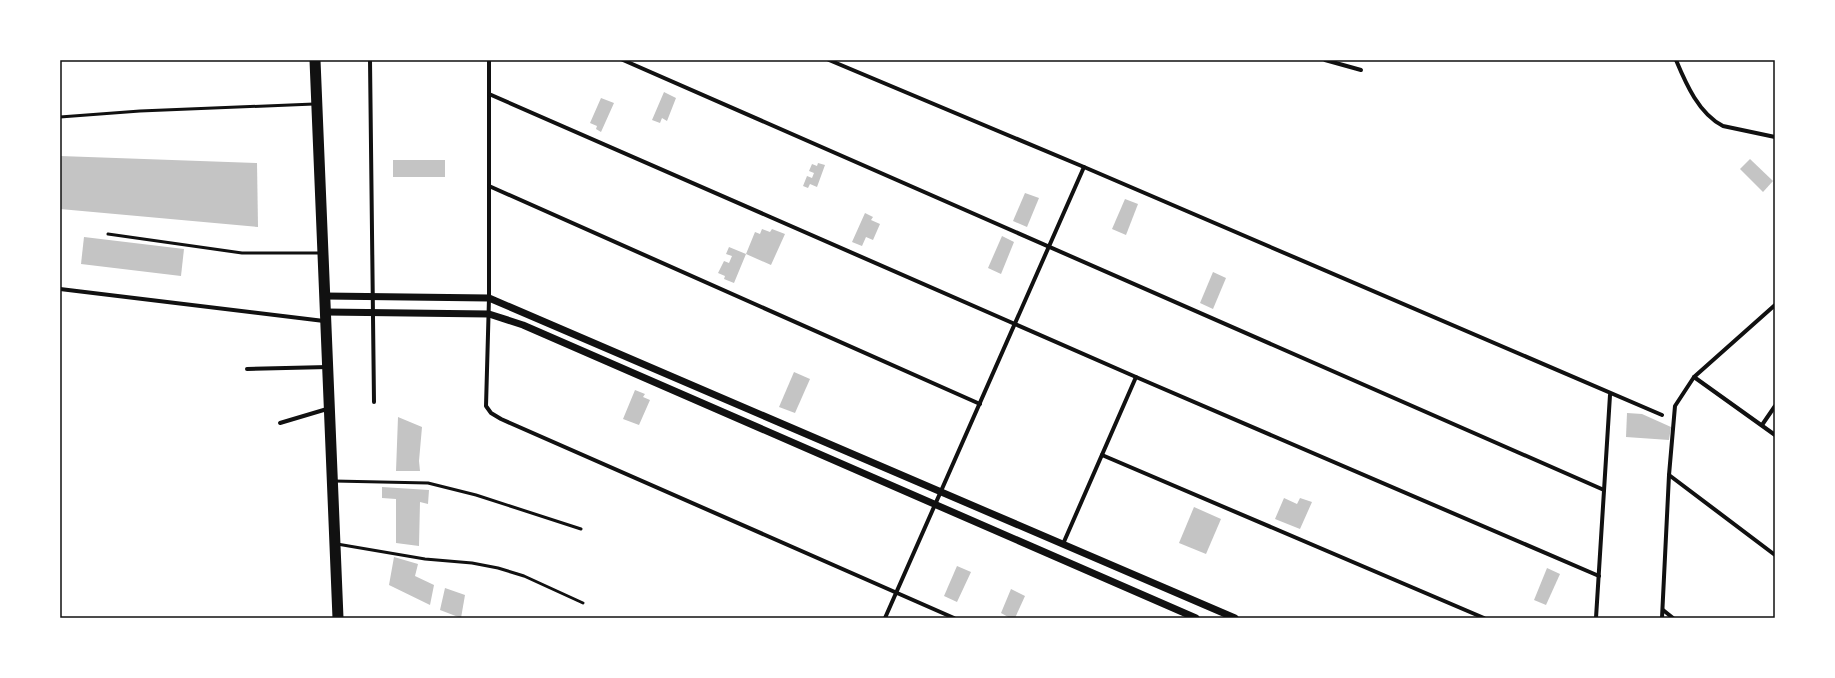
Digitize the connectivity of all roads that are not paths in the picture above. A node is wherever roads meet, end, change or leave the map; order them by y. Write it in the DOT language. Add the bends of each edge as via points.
graph roads {
  1 [pos="315,60"];
  2 [pos="370,60"];
  3 [pos="489,60"];
  4 [pos="622,60"];
  5 [pos="828,60"];
  6 [pos="1325,60"];
  7 [pos="1676,60"];
  8 [pos="1361,70"];
  9 [pos="489,94"];
  10 [pos="317,104"];
  11 [pos="60,117"];
  12 [pos="1775,137"];
  13 [pos="1084,168"];
  14 [pos="489,186"];
  15 [pos="108,234"];
  16 [pos="1050,246"];
  17 [pos="323,253"];
  18 [pos="60,289"];
  19 [pos="325,296"];
  20 [pos="374,296"];
  21 [pos="489,298"];
  22 [pos="1775,306"];
  23 [pos="1771,310"];
  24 [pos="373,312"];
  25 [pos="1775,313"];
  26 [pos="489,314"];
  27 [pos="326,317"];
  28 [pos="1015,324"];
  29 [pos="328,367"];
  30 [pos="247,369"];
  31 [pos="1136,377"];
  32 [pos="1694,377"];
  33 [pos="1610,395"];
  34 [pos="374,402"];
  35 [pos="980,404"];
  36 [pos="1775,406"];
  37 [pos="330,408"];
  38 [pos="1662,416"];
  39 [pos="280,423"];
  40 [pos="1762,425"];
  41 [pos="1775,436"];
  42 [pos="1102,455"];
  43 [pos="1669,475"];
  44 [pos="333,481"];
  45 [pos="1604,490"];
  46 [pos="941,492"];
  47 [pos="936,504"];
  48 [pos="581,530"];
  49 [pos="335,544"];
  50 [pos="1063,544"];
  51 [pos="1775,555"];
  52 [pos="1599,576"];
  53 [pos="896,593"];
  54 [pos="583,603"];
  55 [pos="1663,610"];
  56 [pos="338,618"];
  57 [pos="885,618"];
  58 [pos="954,618"];
  59 [pos="1196,618"];
  60 [pos="1235,618"];
  61 [pos="1484,618"];
  62 [pos="1596,618"];
  63 [pos="1662,618"];
  64 [pos="1673,618"];
  1 -- 10 [label="highway"];
  2 -- 20 [label="street"];
  3 -- 9 [label="street"];
  4 -- 16 [label="street"];
  5 -- 13 [label="street"];
  6 -- 8 [label="street"];
  7 -- 12 [label="street" via="1693,96 1717,123"];
  9 -- 14 [label="street"];
  9 -- 28 [label="street"];
  10 -- 11 [label="lane" via="156,110"];
  10 -- 17 [label="highway"];
  13 -- 16 [label="street"];
  13 -- 33 [label="street"];
  14 -- 21 [label="street"];
  14 -- 35 [label="street"];
  15 -- 17 [label="lane" via="242,253"];
  16 -- 28 [label="street"];
  16 -- 45 [label="street"];
  17 -- 19 [label="highway"];
  18 -- 27 [label="street"];
  19 -- 20 [label="street"];
  19 -- 27 [label="highway"];
  20 -- 21 [label="street"];
  20 -- 24 [label="street"];
  21 -- 26 [label="street"];
  21 -- 46 [label="street"];
  22 -- 23 [label="street"];
  23 -- 25 [label="street"];
  23 -- 32 [label="street"];
  24 -- 26 [label="street"];
  24 -- 27 [label="street"];
  24 -- 34 [label="street"];
  26 -- 47 [label="street" via="523,325"];
  26 -- 53 [label="street" via="486,406 494,415"];
  27 -- 29 [label="highway"];
  28 -- 31 [label="street"];
  28 -- 35 [label="street"];
  29 -- 30 [label="street"];
  29 -- 37 [label="highway"];
  31 -- 42 [label="street"];
  31 -- 52 [label="street"];
  32 -- 40 [label="street"];
  32 -- 43 [label="street" via="1675,406"];
  33 -- 38 [label="street"];
  33 -- 45 [label="street"];
  35 -- 46 [label="street"];
  36 -- 40 [label="street"];
  37 -- 39 [label="street"];
  37 -- 44 [label="highway"];
  40 -- 41 [label="street"];
  42 -- 50 [label="street"];
  42 -- 61 [label="street"];
  43 -- 51 [label="street"];
  43 -- 55 [label="street"];
  44 -- 48 [label="lane" via="428,483 476,495"];
  44 -- 49 [label="highway"];
  45 -- 52 [label="street"];
  46 -- 47 [label="street"];
  46 -- 50 [label="street"];
  47 -- 53 [label="street"];
  47 -- 59 [label="street"];
  49 -- 54 [label="lane" via="498,568 524,576"];
  49 -- 56 [label="highway"];
  50 -- 60 [label="street"];
  52 -- 62 [label="street"];
  53 -- 57 [label="street"];
  53 -- 58 [label="street"];
  55 -- 63 [label="street"];
  55 -- 64 [label="street"];
}
